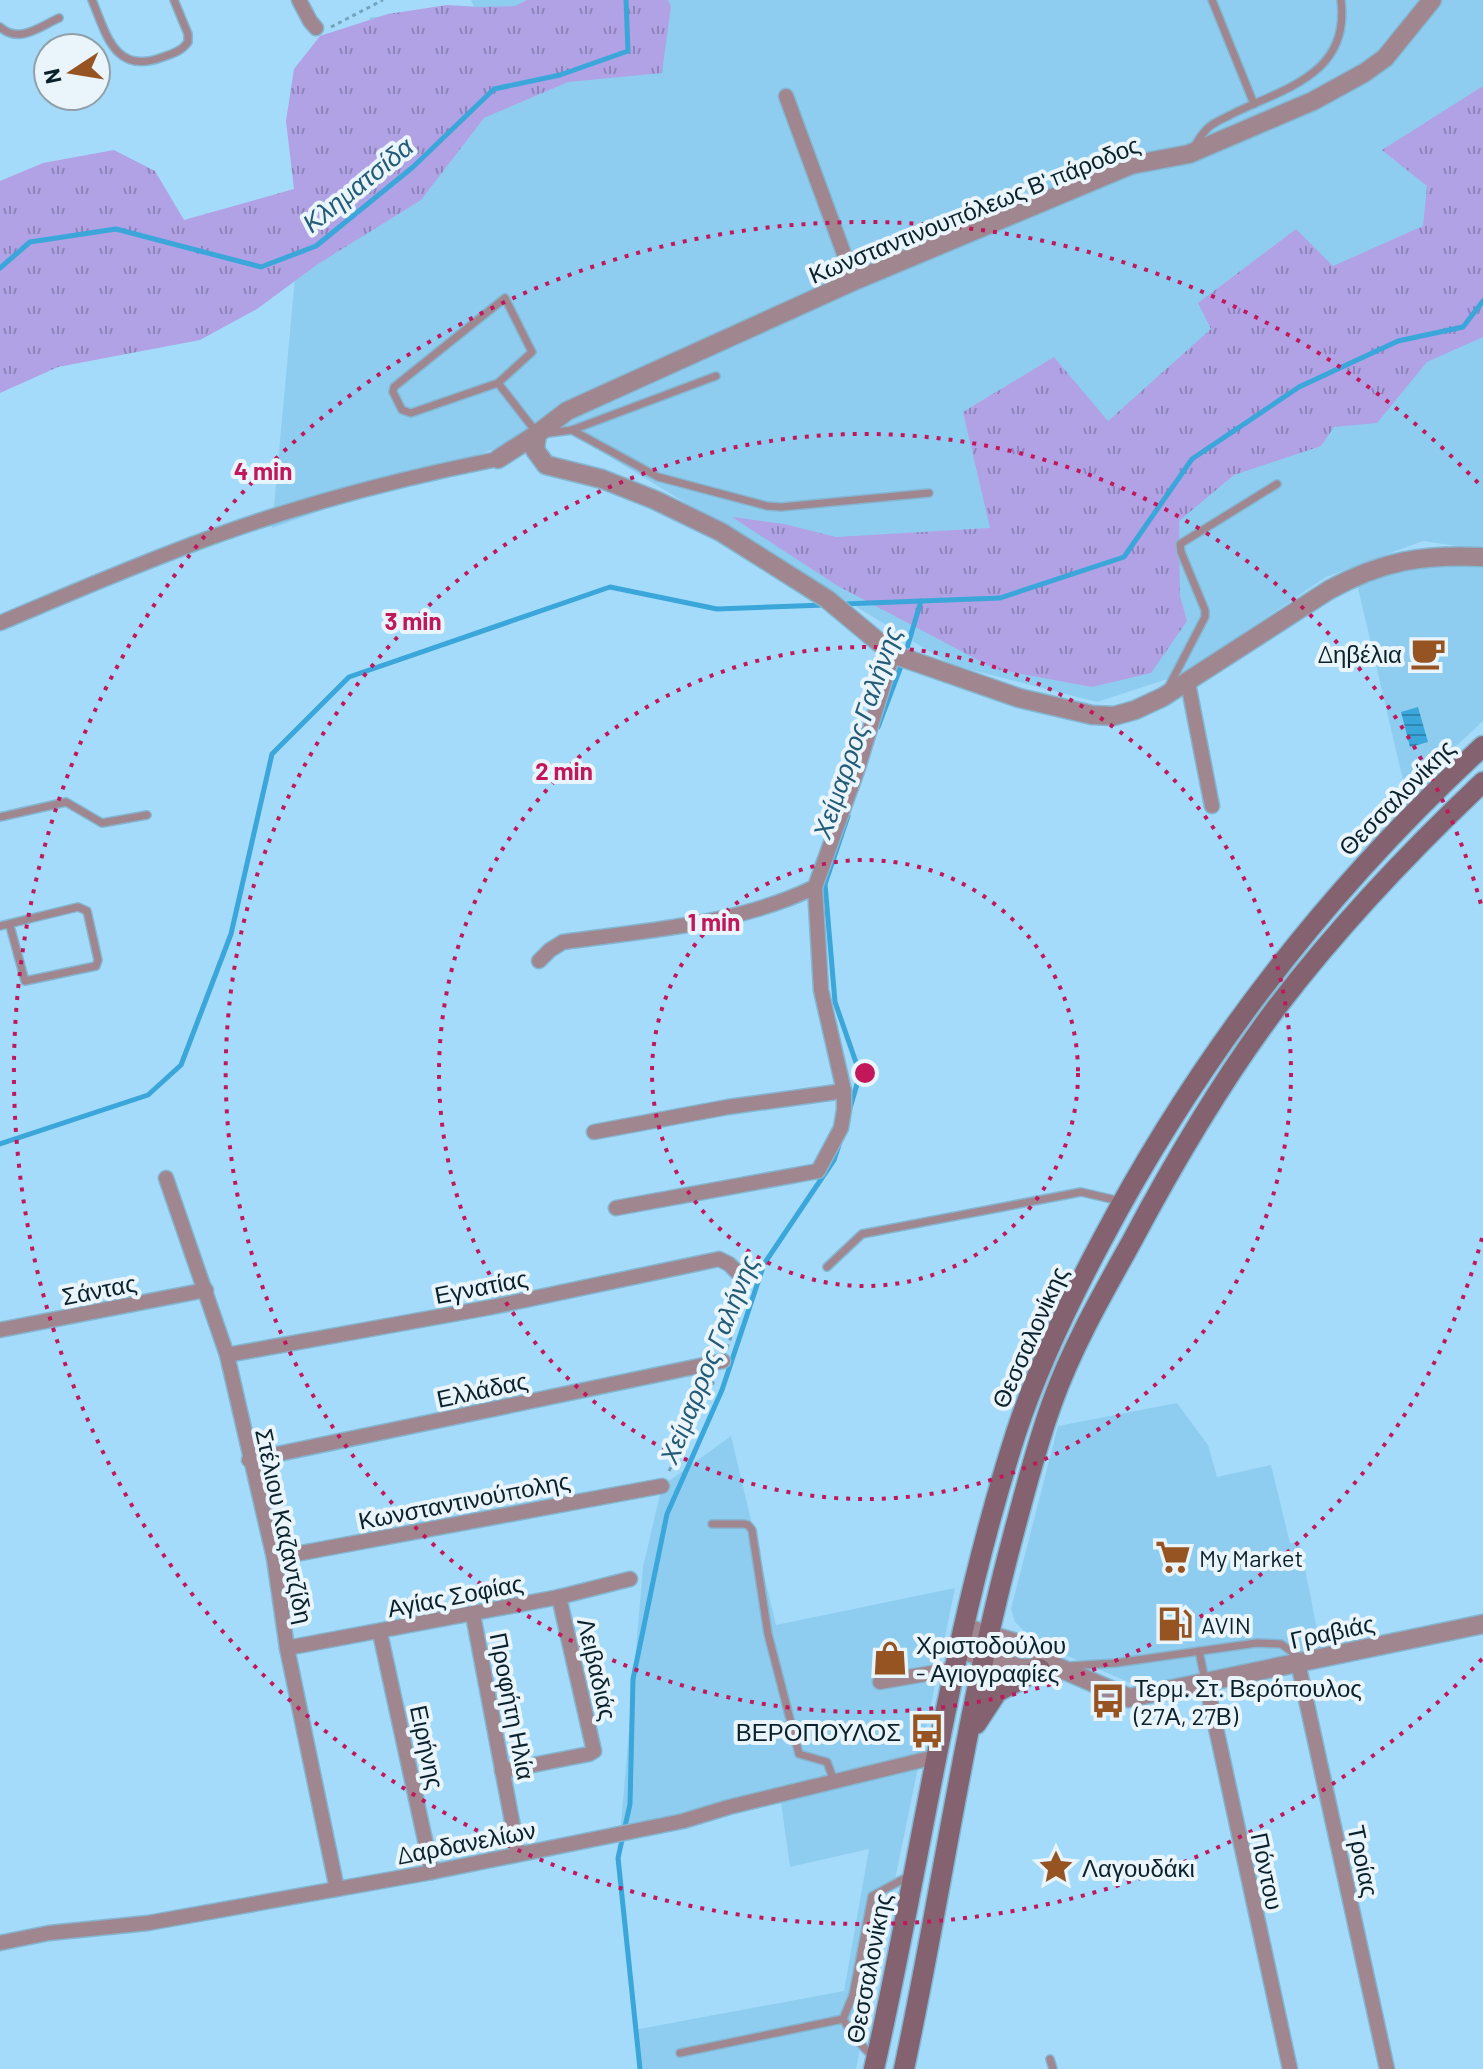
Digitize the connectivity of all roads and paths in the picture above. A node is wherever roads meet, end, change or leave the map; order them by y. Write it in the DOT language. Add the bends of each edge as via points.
graph roads {
  1 [pos="92,0"];
  2 [pos="174,0"];
  3 [pos="299,0"];
  4 [pos="383,0"];
  5 [pos="1212,0"];
  6 [pos="1341,0"];
  7 [pos="1432,0"];
  8 [pos="59,18"];
  9 [pos="0,27"];
  10 [pos="316,28"];
  11 [pos="786,96"];
  12 [pos="1254,104"];
  13 [pos="1189,154"];
  14 [pos="854,281"];
  15 [pos="716,376"];
  16 [pos="498,383"];
  17 [pos="572,430"];
  18 [pos="537,434"];
  19 [pos="498,459"];
  20 [pos="539,459"];
  21 [pos="1277,484"];
  22 [pos="929,493"];
  23 [pos="1483,557"];
  24 [pos="0,623"];
  25 [pos="893,654"];
  26 [pos="1188,683"];
  27 [pos="1163,697"];
  28 [pos="1483,746"];
  29 [pos="1483,782"];
  30 [pos="1212,806"];
  31 [pos="147,815"];
  32 [pos="0,817"];
  33 [pos="815,887"];
  34 [pos="0,926"];
  35 [pos="10,926"];
  36 [pos="539,961"];
  37 [pos="844,1091"];
  38 [pos="594,1132"];
  39 [pos="166,1178"];
  40 [pos="1122,1202"];
  41 [pos="616,1208"];
  42 [pos="827,1267"];
  43 [pos="738,1273"];
  44 [pos="206,1290"];
  45 [pos="0,1330"];
  46 [pos="227,1355"];
  47 [pos="723,1361"];
  48 [pos="249,1460"];
  49 [pos="662,1486"];
  50 [pos="712,1524"];
  51 [pos="274,1558"];
  52 [pos="630,1579"];
  53 [pos="559,1597"];
  54 [pos="473,1615"];
  55 [pos="1483,1624"];
  56 [pos="963,1627"];
  57 [pos="380,1633"];
  58 [pos="988,1635"];
  59 [pos="287,1648"];
  60 [pos="1199,1651"];
  61 [pos="983,1657"];
  62 [pos="956,1659"];
  63 [pos="1301,1662"];
  64 [pos="1048,1667"];
  65 [pos="880,1682"];
  66 [pos="1206,1682"];
  67 [pos="967,1742"];
  68 [pos="935,1757"];
  69 [pos="502,1771"];
  70 [pos="834,1781"];
  71 [pos="518,1853"];
  72 [pos="432,1872"];
  73 [pos="913,1874"];
  74 [pos="337,1889"];
  75 [pos="0,1943"];
  76 [pos="843,2019"];
  77 [pos="680,2053"];
  78 [pos="1050,2059"];
  79 [pos="875,2065"];
  80 [pos="904,2069"];
  81 [pos="1053,2069"];
  82 [pos="1290,2069"];
  83 [pos="1387,2069"];
  1 -- 2 [label="lane" via="117,52 144,61 186,45 188,34"];
  3 -- 10 [label="street"];
  4 -- 10 [label="path" via="333,27"];
  5 -- 12 [label="lane"];
  6 -- 12 [label="lane" via="1342,22 1332,54 1322,66"];
  7 -- 13 [label="street, Κωνσταντινουπόλεως Β' πάροδος" via="1385,58 1364,73"];
  8 -- 9 [label="lane" via="20,35"];
  11 -- 14 [label="street"];
  12 -- 13 [label="lane" via="1211,125"];
  13 -- 14 [label="street, Κωνσταντινουπόλεως Β' πάροδος" via="1131,165"];
  14 -- 18 [label="street, Κωνσταντινουπόλεως Β' πάροδος" via="567,411"];
  15 -- 17 [label="lane"];
  16 -- 16 [label="lane" via="532,352 502,298 393,392 402,410 411,413"];
  16 -- 18 [label="lane"];
  17 -- 18 [label="lane"];
  17 -- 22 [label="lane" via="658,477 767,506"];
  18 -- 19 [label="street, Κωνσταντινουπόλεως Β' πάροδος"];
  18 -- 20 [label="street"];
  19 -- 20 [label="street"];
  19 -- 24 [label="street" via="425,473 230,531"];
  20 -- 25 [label="street" via="655,500 721,532 827,599"];
  21 -- 27 [label="lane" via="1180,544 1205,617"];
  23 -- 26 [label="street" via="1421,557 1358,574"];
  25 -- 27 [label="street" via="1019,698 1092,715 1114,716"];
  25 -- 33 [label="street"];
  26 -- 27 [label="street"];
  26 -- 30 [label="street"];
  28 -- 40 [label="main road, Θεσσαλονίκης" via="1421,803 1300,939 1194,1083"];
  29 -- 58 [label="main road, Θεσσαλονίκης" via="1400,864 1278,1006 1165,1178 1053,1400"];
  31 -- 32 [label="lane" via="102,823 66,802"];
  33 -- 36 [label="street" via="719,919 563,942"];
  33 -- 37 [label="street" via="821,990"];
  34 -- 35 [label="lane"];
  35 -- 35 [label="lane" via="78,907 87,911 96,966 25,981"];
  37 -- 38 [label="street"];
  37 -- 41 [label="street" via="841,1128 818,1171"];
  39 -- 44 [label="street, Στέλιου Καζαντζίδη"];
  40 -- 42 [label="lane" via="1081,1192 862,1234"];
  40 -- 56 [label="main road, Θεσσαλονίκης" via="1039,1368 999,1489"];
  43 -- 46 [label="street, Εγνατίας" via="719,1259"];
  44 -- 45 [label="street, Σάντας"];
  44 -- 46 [label="street, Στέλιου Καζαντζίδη"];
  46 -- 48 [label="street, Στέλιου Καζαντζίδη"];
  47 -- 48 [label="street, Ελλάδας"];
  48 -- 51 [label="street, Στέλιου Καζαντζίδη"];
  49 -- 51 [label="street, Κωνσταντινούπολης"];
  50 -- 70 [label="lane" via="744,1524 752,1530 768,1634 799,1754 827,1762"];
  51 -- 59 [label="street, Στέλιου Καζαντζίδη"];
  52 -- 53 [label="street, Αγίας Σοφίας"];
  53 -- 54 [label="street, Αγίας Σοφίας"];
  53 -- 69 [label="street, Λειβαδιάς" via="594,1751"];
  54 -- 57 [label="street, Αγίας Σοφίας"];
  54 -- 69 [label="street, Προφήτη Ηλία"];
  55 -- 63 [label="street, Γραβιάς"];
  56 -- 58 [label="street, Γραβιάς"];
  56 -- 62 [label="main road, Θεσσαλονίκης"];
  57 -- 59 [label="street, Αγίας Σοφίας"];
  57 -- 72 [label="street, Ειρήνης"];
  58 -- 61 [label="main road, Θεσσαλονίκης"];
  58 -- 64 [label="street, Γραβιάς" via="1041,1653"];
  59 -- 74 [label="street, Στέλιου Καζαντζίδη"];
  60 -- 63 [label="lane" via="1281,1644"];
  60 -- 64 [label="lane"];
  60 -- 66 [label="lane"];
  61 -- 62 [label="street, Γραβιάς"];
  61 -- 64 [label="street, Γραβιάς" via="1020,1668"];
  61 -- 67 [label="main road, Θεσσαλονίκης"];
  62 -- 65 [label="street"];
  62 -- 68 [label="main road, Θεσσαλονίκης"];
  63 -- 66 [label="street, Γραβιάς"];
  63 -- 83 [label="street, Τροίας"];
  64 -- 66 [label="street, Γραβιάς" via="1129,1698"];
  64 -- 67 [label="main road" via="997,1692"];
  66 -- 82 [label="street, Πόντου"];
  67 -- 80 [label="main road, Θεσσαλονίκης"];
  68 -- 70 [label="street, Δαρδανελίων"];
  68 -- 73 [label="main road, Θεσσαλονίκης"];
  69 -- 71 [label="street, Προφήτη Ηλία"];
  70 -- 71 [label="street, Δαρδανελίων" via="683,1821"];
  71 -- 72 [label="street, Δαρδανελίων"];
  72 -- 74 [label="street, Δαρδανελίων"];
  73 -- 76 [label="lane" via="872,1896 853,1995"];
  73 -- 79 [label="main road, Θεσσαλονίκης"];
  74 -- 75 [label="street, Δαρδανελίων"];
  76 -- 77 [label="lane"];
  76 -- 79 [label="lane"];
  78 -- 81 [label="lane"];
}
